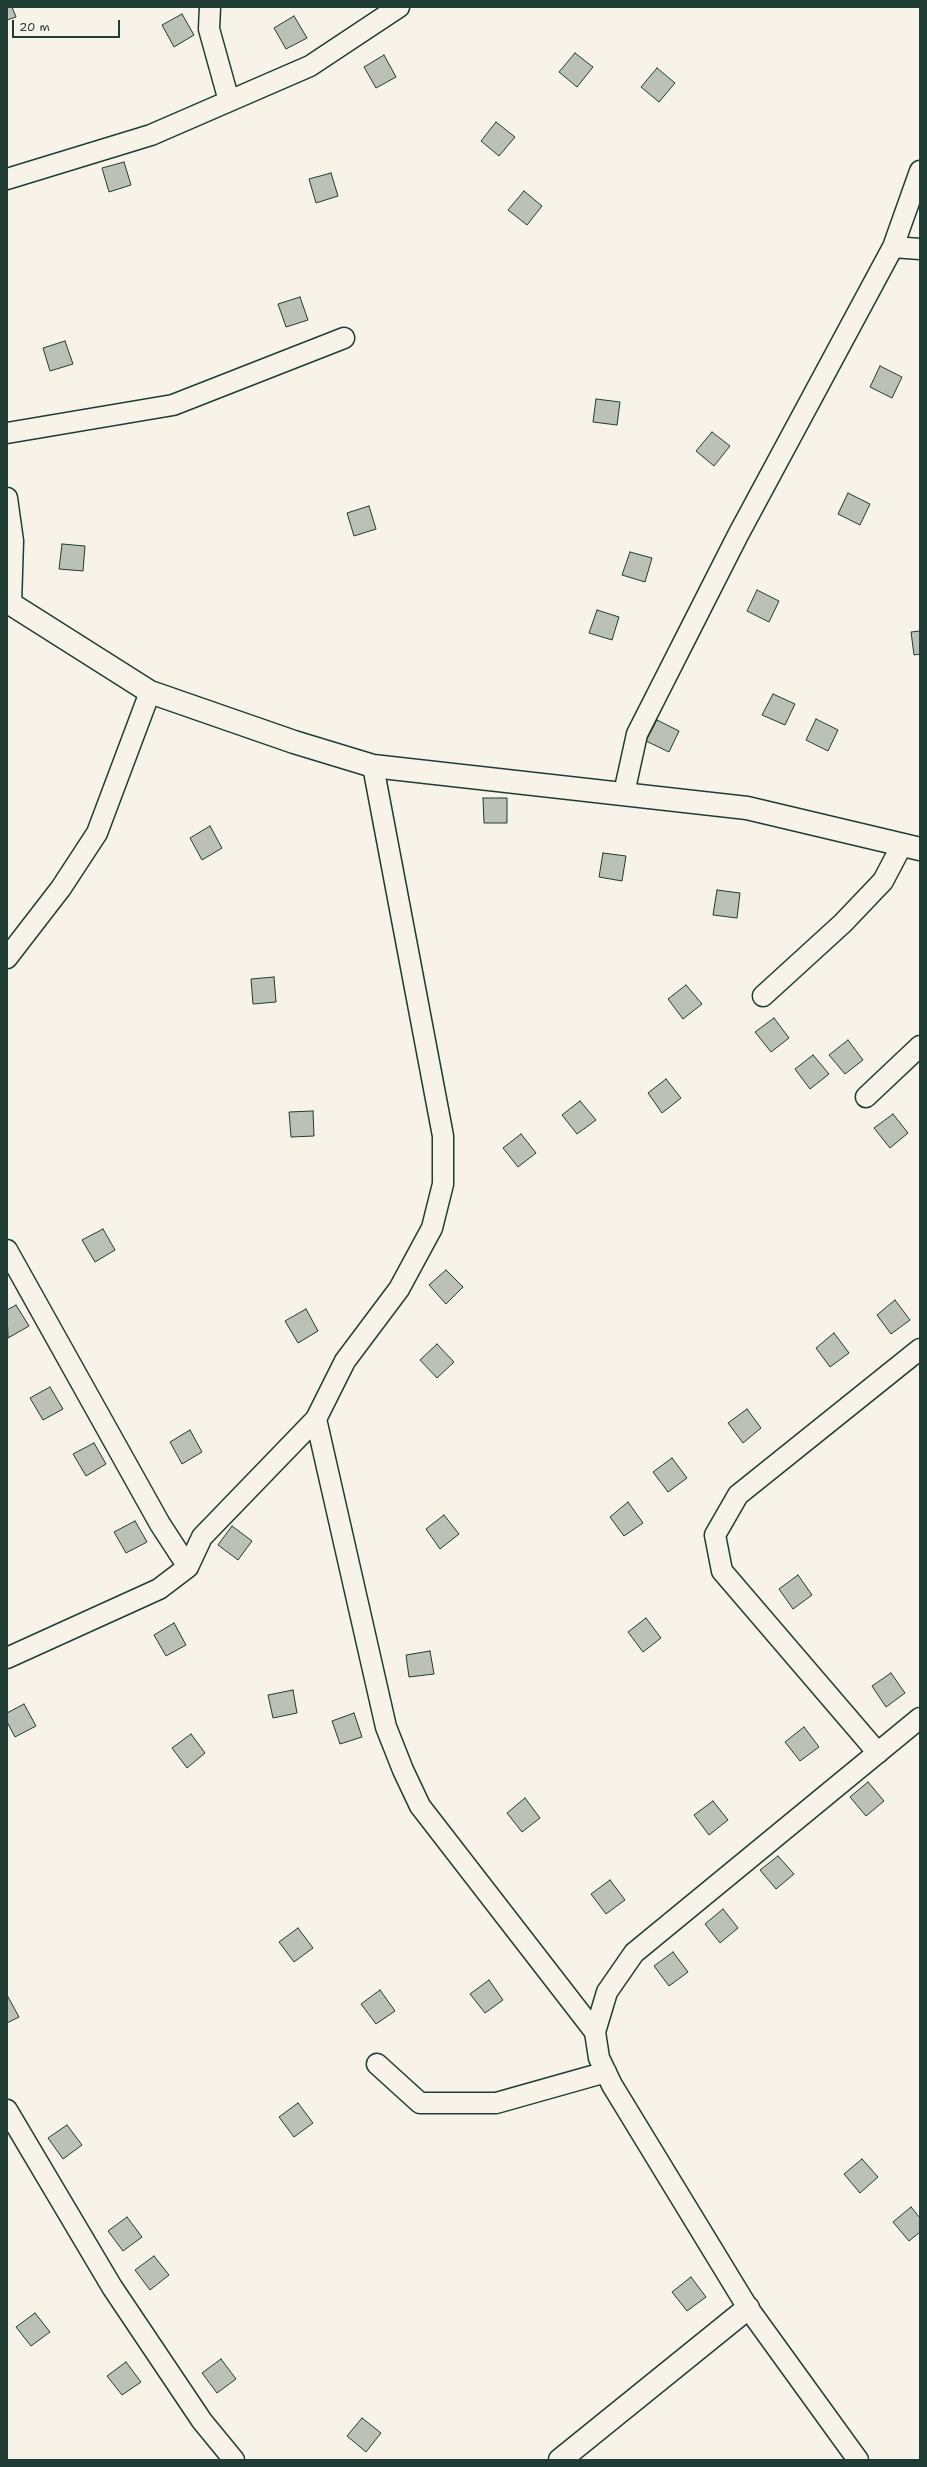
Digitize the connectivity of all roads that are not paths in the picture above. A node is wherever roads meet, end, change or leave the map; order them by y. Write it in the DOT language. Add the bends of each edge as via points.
graph roads {
  1 [pos="210,7"];
  2 [pos="399,7"];
  3 [pos="229,101"];
  4 [pos="920,172"];
  5 [pos="7,179"];
  6 [pos="893,247"];
  7 [pos="920,249"];
  8 [pos="344,338"];
  9 [pos="7,433"];
  10 [pos="7,498"];
  11 [pos="9,603"];
  12 [pos="150,692"];
  13 [pos="373,766"];
  14 [pos="624,793"];
  15 [pos="911,847"];
  16 [pos="7,958"];
  17 [pos="763,996"];
  18 [pos="920,1046"];
  19 [pos="866,1097"];
  20 [pos="7,1250"];
  21 [pos="920,1348"];
  22 [pos="316,1419"];
  23 [pos="188,1567"];
  24 [pos="7,1658"];
  25 [pos="920,1718"];
  26 [pos="878,1753"];
  27 [pos="595,2032"];
  28 [pos="377,2064"];
  29 [pos="606,2072"];
  30 [pos="7,2110"];
  31 [pos="748,2308"];
  32 [pos="234,2460"];
  33 [pos="560,2460"];
  34 [pos="858,2460"];
  1 -- 3 [label="lane" via="209,29"];
  2 -- 3 [label="lane" via="310,66"];
  3 -- 5 [label="lane" via="151,135"];
  4 -- 6 [label="lane"];
  6 -- 7 [label="lane"];
  6 -- 14 [label="lane" via="738,535 637,734"];
  8 -- 9 [label="lane" via="173,405"];
  10 -- 11 [label="lane" via="13,541"];
  11 -- 12 [label="street"];
  12 -- 13 [label="street" via="294,742"];
  12 -- 16 [label="lane" via="97,833 61,888"];
  13 -- 14 [label="street"];
  13 -- 22 [label="lane" via="443,1136 443,1184 432,1228 403,1282 345,1361"];
  14 -- 15 [label="street" via="747,808"];
  15 -- 17 [label="lane" via="843,924"];
  18 -- 19 [label="lane"];
  20 -- 23 [label="lane" via="160,1524"];
  21 -- 26 [label="lane" via="738,1495 715,1535 722,1571"];
  22 -- 23 [label="lane" via="202,1537"];
  22 -- 27 [label="lane" via="386,1727 403,1770 420,1806"];
  23 -- 24 [label="lane" via="159,1589"];
  25 -- 26 [label="lane"];
  26 -- 27 [label="lane" via="634,1953 607,1992"];
  27 -- 29 [label="lane" via="599,2058"];
  28 -- 29 [label="lane" via="420,2103 496,2103"];
  29 -- 31 [label="lane"];
  30 -- 32 [label="lane" via="112,2287 202,2421"];
  31 -- 33 [label="street"];
  31 -- 34 [label="lane"];
}
